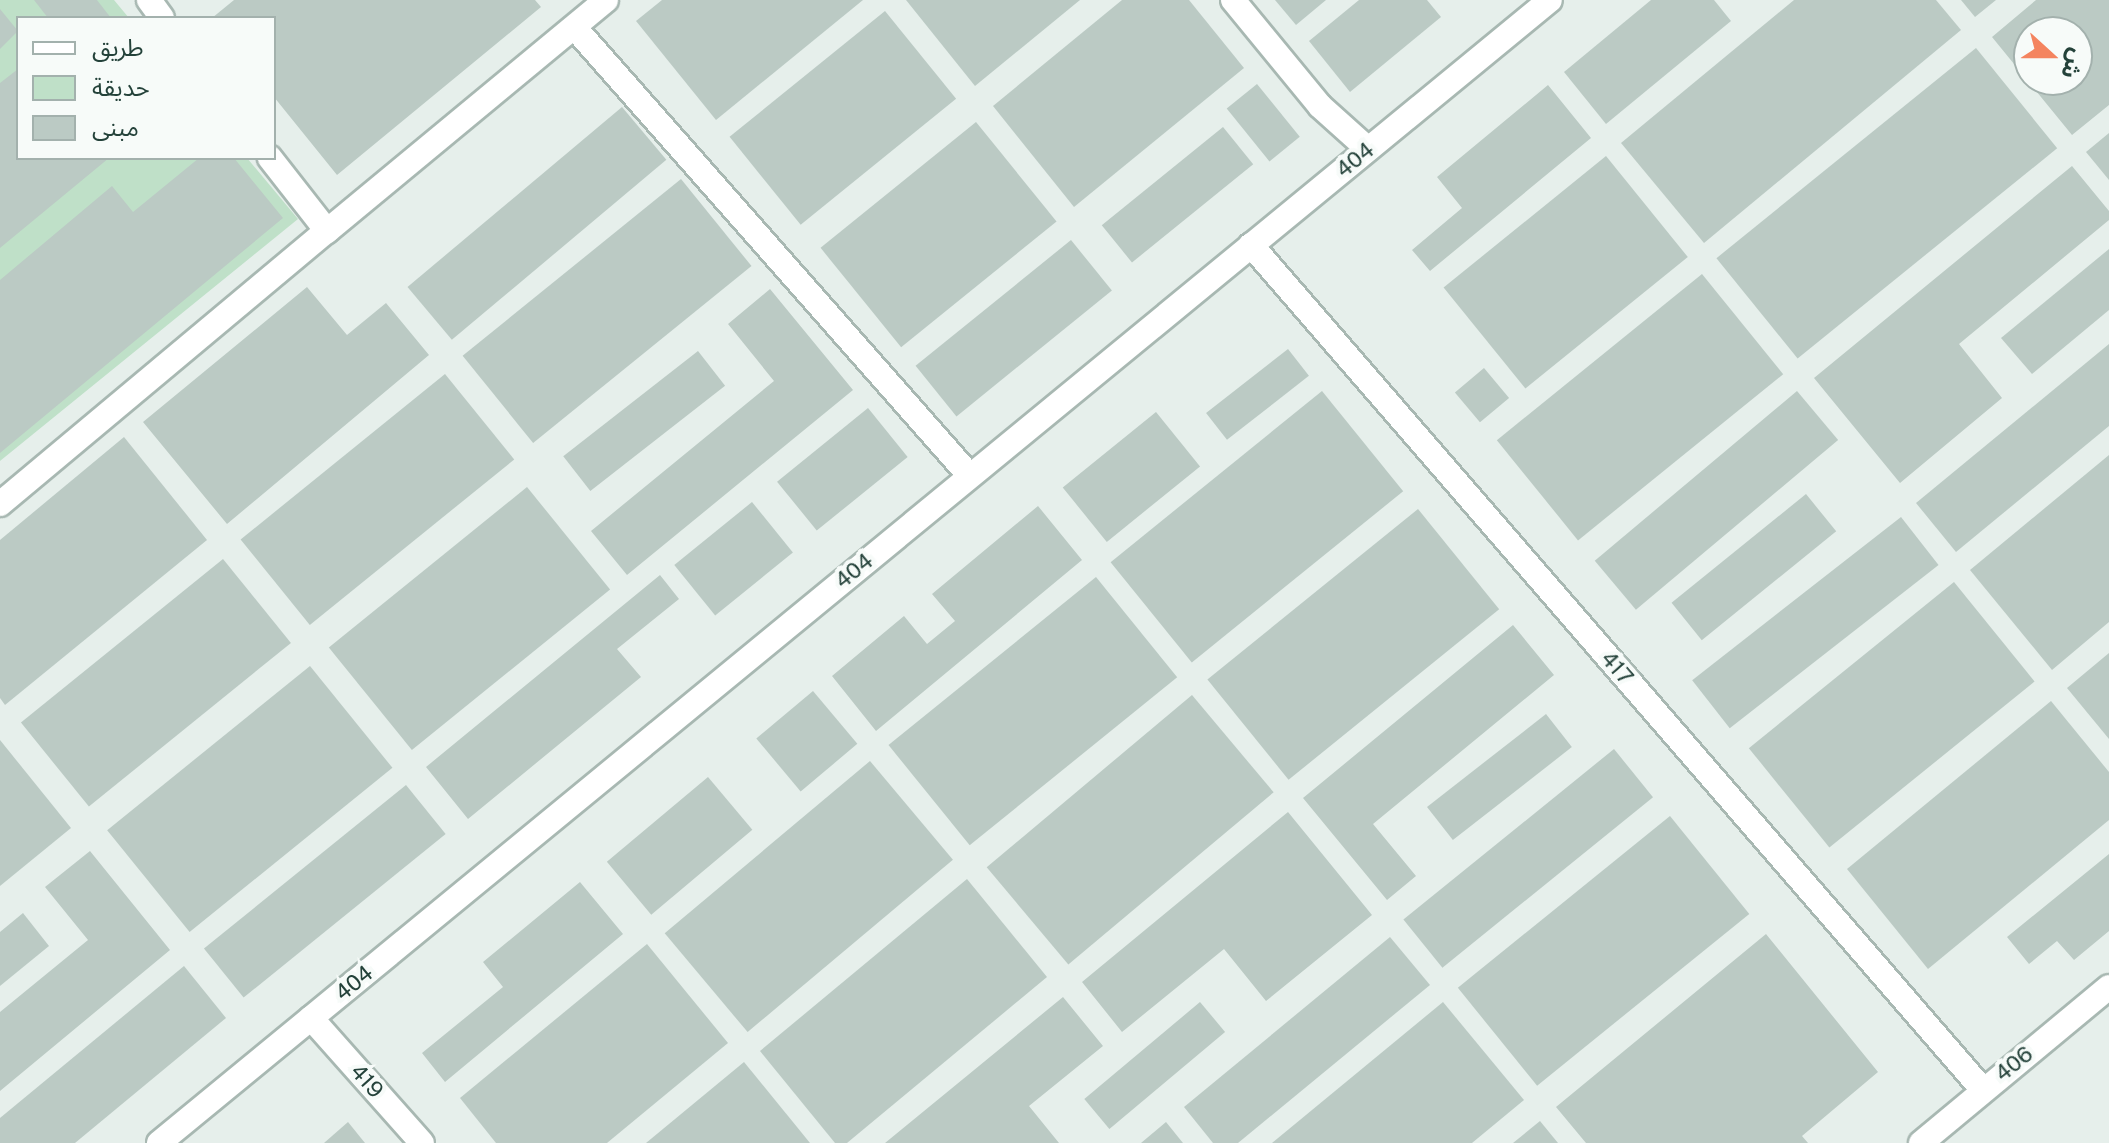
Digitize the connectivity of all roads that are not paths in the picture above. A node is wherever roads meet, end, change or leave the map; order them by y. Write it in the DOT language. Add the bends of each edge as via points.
graph roads {
  1 [pos="606,0"];
  2 [pos="1233,0"];
  3 [pos="1550,0"];
  4 [pos="575,28"];
  5 [pos="1368,149"];
  6 [pos="272,160"];
  7 [pos="327,231"];
  8 [pos="1251,245"];
  9 [pos="970,476"];
  10 [pos="0,504"];
  11 [pos="2109,987"];
  12 [pos="311,1018"];
  13 [pos="1983,1090"];
  14 [pos="159,1143"];
  15 [pos="422,1143"];
  16 [pos="1921,1143"];
  1 -- 4 [label="street"];
  2 -- 5 [label="street" via="1320,106"];
  3 -- 5 [label="street, 404"];
  4 -- 7 [label="street"];
  4 -- 9 [label="street"];
  5 -- 8 [label="street, 404"];
  6 -- 7 [label="street"];
  7 -- 10 [label="street"];
  8 -- 9 [label="street, 404"];
  8 -- 13 [label="street, 417"];
  9 -- 12 [label="street, 404"];
  11 -- 13 [label="street, 406"];
  12 -- 14 [label="street, 404"];
  12 -- 15 [label="street, 419"];
  13 -- 16 [label="street, 406"];
}
